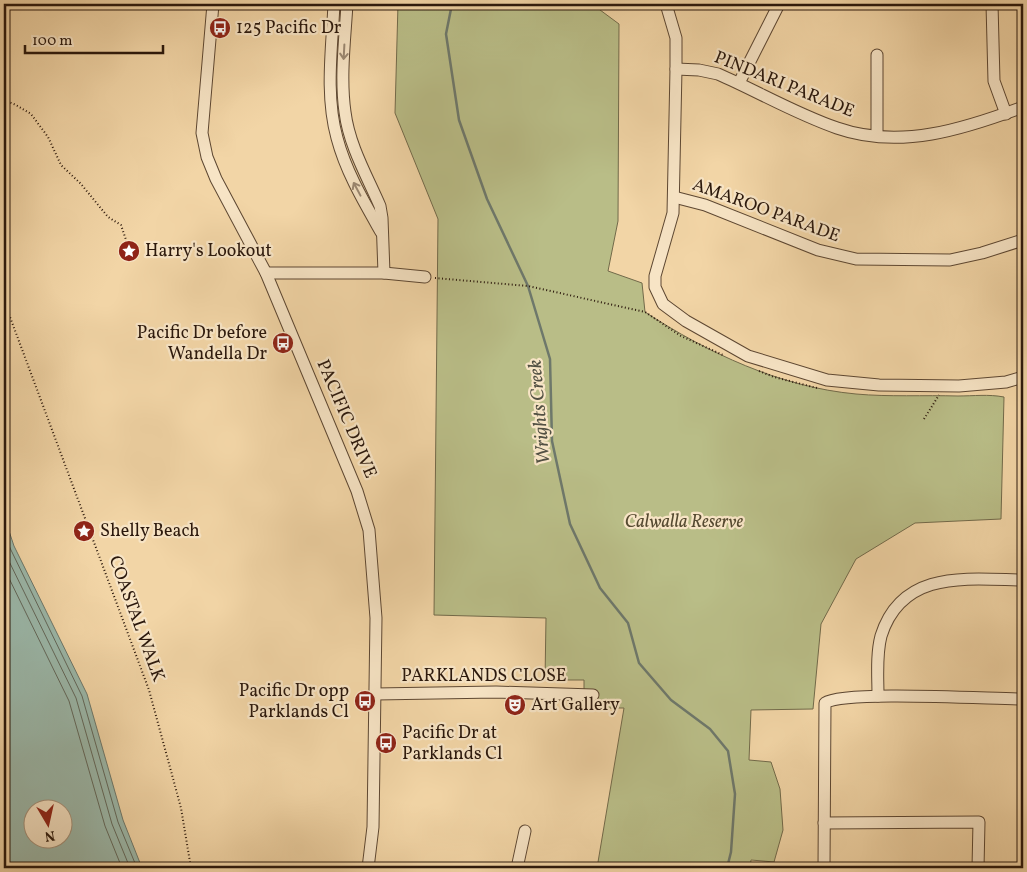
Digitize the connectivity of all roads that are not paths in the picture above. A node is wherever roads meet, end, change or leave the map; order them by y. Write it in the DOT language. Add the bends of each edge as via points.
graph roads {
  1 [pos="213,4"];
  2 [pos="334,4"];
  3 [pos="347,4"];
  4 [pos="666,4"];
  5 [pos="779,4"];
  6 [pos="992,4"];
  7 [pos="877,55"];
  8 [pos="676,69"];
  9 [pos="739,83"];
  10 [pos="1023,107"];
  11 [pos="1006,114"];
  12 [pos="877,135"];
  13 [pos="674,197"];
  14 [pos="381,232"];
  15 [pos="1023,240"];
  16 [pos="266,273"];
  17 [pos="384,273"];
  18 [pos="425,277"];
  19 [pos="1023,377"];
  20 [pos="1023,580"];
  21 [pos="376,694"];
  22 [pos="593,695"];
  23 [pos="878,696"];
  24 [pos="1023,699"];
  25 [pos="824,823"];
  26 [pos="525,831"];
  27 [pos="368,868"];
  28 [pos="517,868"];
  29 [pos="824,868"];
  30 [pos="978,868"];
  1 -- 16 [label="street, PACIFIC DRIVE" via="202,133 216,179"];
  14 -- 2 [label="street, one-way" via="352,179 334,124 331,67"];
  3 -- 14 [label="street, one-way" via="345,113 352,139 380,206"];
  4 -- 8 [label="street" via="676,38"];
  5 -- 9 [label="street"];
  6 -- 11 [label="street" via="994,81"];
  7 -- 12 [label="street"];
  8 -- 9 [label="street, PINDARI PARADE" via="708,71"];
  8 -- 13 [label="street"];
  9 -- 12 [label="street, PINDARI PARADE" via="837,128"];
  10 -- 11 [label="street, PINDARI PARADE"];
  11 -- 12 [label="street, PINDARI PARADE" via="942,134 915,137"];
  13 -- 15 [label="street, AMAROO PARADE" via="696,202 818,250 856,259 950,260"];
  13 -- 19 [label="street" via="672,223 655,276 658,295 663,304 686,322 748,356 851,383 959,386 1006,382"];
  14 -- 17 [label="street"];
  16 -- 17 [label="street"];
  16 -- 21 [label="street, PACIFIC DRIVE" via="358,491 369,530 376,618"];
  17 -- 18 [label="street"];
  20 -- 23 [label="street" via="946,580 926,586 905,598 894,609 881,636"];
  21 -- 22 [label="street, PARKLANDS CLOSE" via="496,692"];
  21 -- 27 [label="street, PACIFIC DRIVE" via="373,827"];
  23 -- 24 [label="street"];
  23 -- 25 [label="street" via="833,698 825,703"];
  25 -- 29 [label="street"];
  25 -- 30 [label="street" via="979,822"];
  26 -- 28 [label="street"];
}
